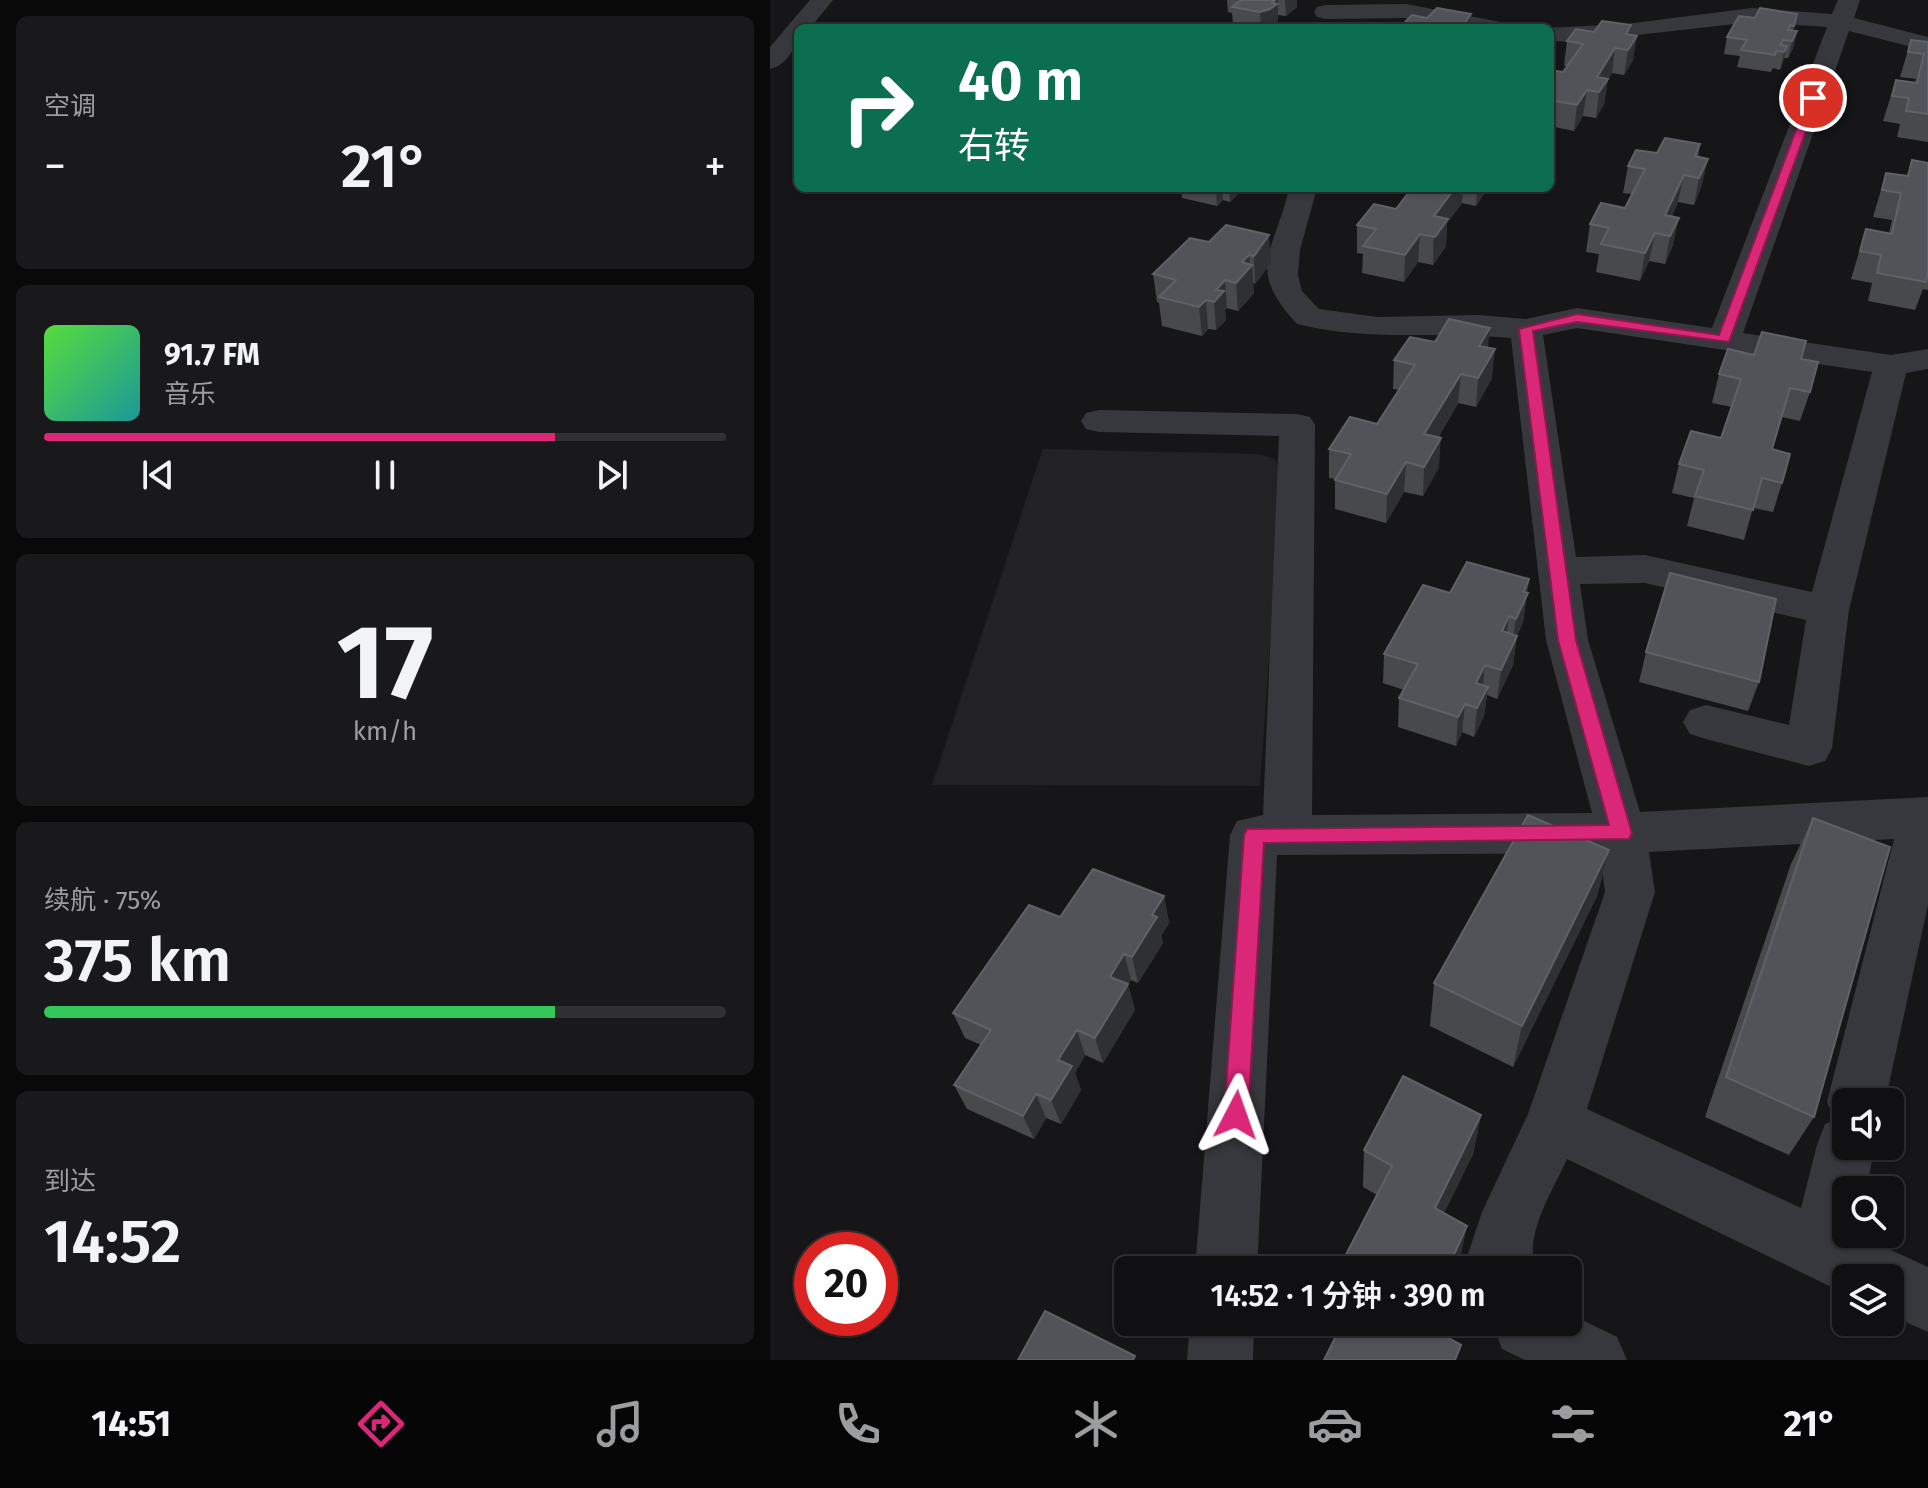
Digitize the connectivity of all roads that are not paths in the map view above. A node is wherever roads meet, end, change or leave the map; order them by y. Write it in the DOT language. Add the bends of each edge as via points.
graph roads {
  1 [pos="822,0"];
  2 [pos="1463,0"];
  3 [pos="1659,0"];
  4 [pos="1844,12"];
  5 [pos="1321,13"];
  6 [pos="1445,17"];
  7 [pos="801,24"];
  8 [pos="1477,24"];
  9 [pos="1642,28"];
  10 [pos="794,33"];
  11 [pos="1554,34"];
  12 [pos="1928,44"];
  13 [pos="770,62"];
  14 [pos="1302,192"];
  15 [pos="1526,329"];
  16 [pos="1724,339"];
  17 [pos="1910,362"];
  18 [pos="1099,421"];
  19 [pos="1556,571"];
  20 [pos="1828,610"];
  21 [pos="1706,722"];
  22 [pos="1925,818"];
  23 [pos="1622,833"];
  24 [pos="1287,835"];
  25 [pos="1859,1088"];
  26 [pos="1554,1123"];
  27 [pos="1843,1160"];
  28 [pos="1822,1250"];
  29 [pos="1227,1256"];
  30 [pos="1500,1256"];
  31 [pos="1852,1264"];
  32 [pos="1904,1289"];
  33 [pos="1928,1300"];
  34 [pos="1221,1336"];
  35 [pos="1545,1336"];
  36 [pos="1220,1360"];
  37 [pos="1594,1360"];
  1 -- 7 [label="street"];
  2 -- 6 [label="street"];
  3 -- 9 [label="street"];
  4 -- 9 [label="street"];
  4 -- 12 [label="street"];
  4 -- 16 [label="street"];
  5 -- 6 [label="street" via="1384,9"];
  6 -- 8 [label="street"];
  9 -- 11 [label="street"];
  10 -- 13 [label="street"];
  14 -- 15 [label="street" via="1300,212 1273,240 1285,289 1309,317 1377,327"];
  15 -- 16 [label="street" via="1577,318"];
  15 -- 19 [label="street"];
  16 -- 17 [label="street"];
  17 -- 20 [label="street"];
  18 -- 24 [label="street" via="1297,425"];
  19 -- 20 [label="street" via="1645,569"];
  19 -- 23 [label="street" via="1567,640"];
  20 -- 21 [label="street" via="1809,748"];
  22 -- 23 [label="street"];
  22 -- 25 [label="street"];
  23 -- 24 [label="street"];
  23 -- 26 [label="street" via="1630,892"];
  24 -- 29 [label="street" via="1254,835"];
  26 -- 28 [label="street"];
  26 -- 30 [label="street" via="1512,1212"];
  27 -- 28 [label="street"];
  28 -- 31 [label="street"];
  32 -- 33 [label="street"];
  34 -- 36 [label="street"];
  35 -- 37 [label="street"];
}
